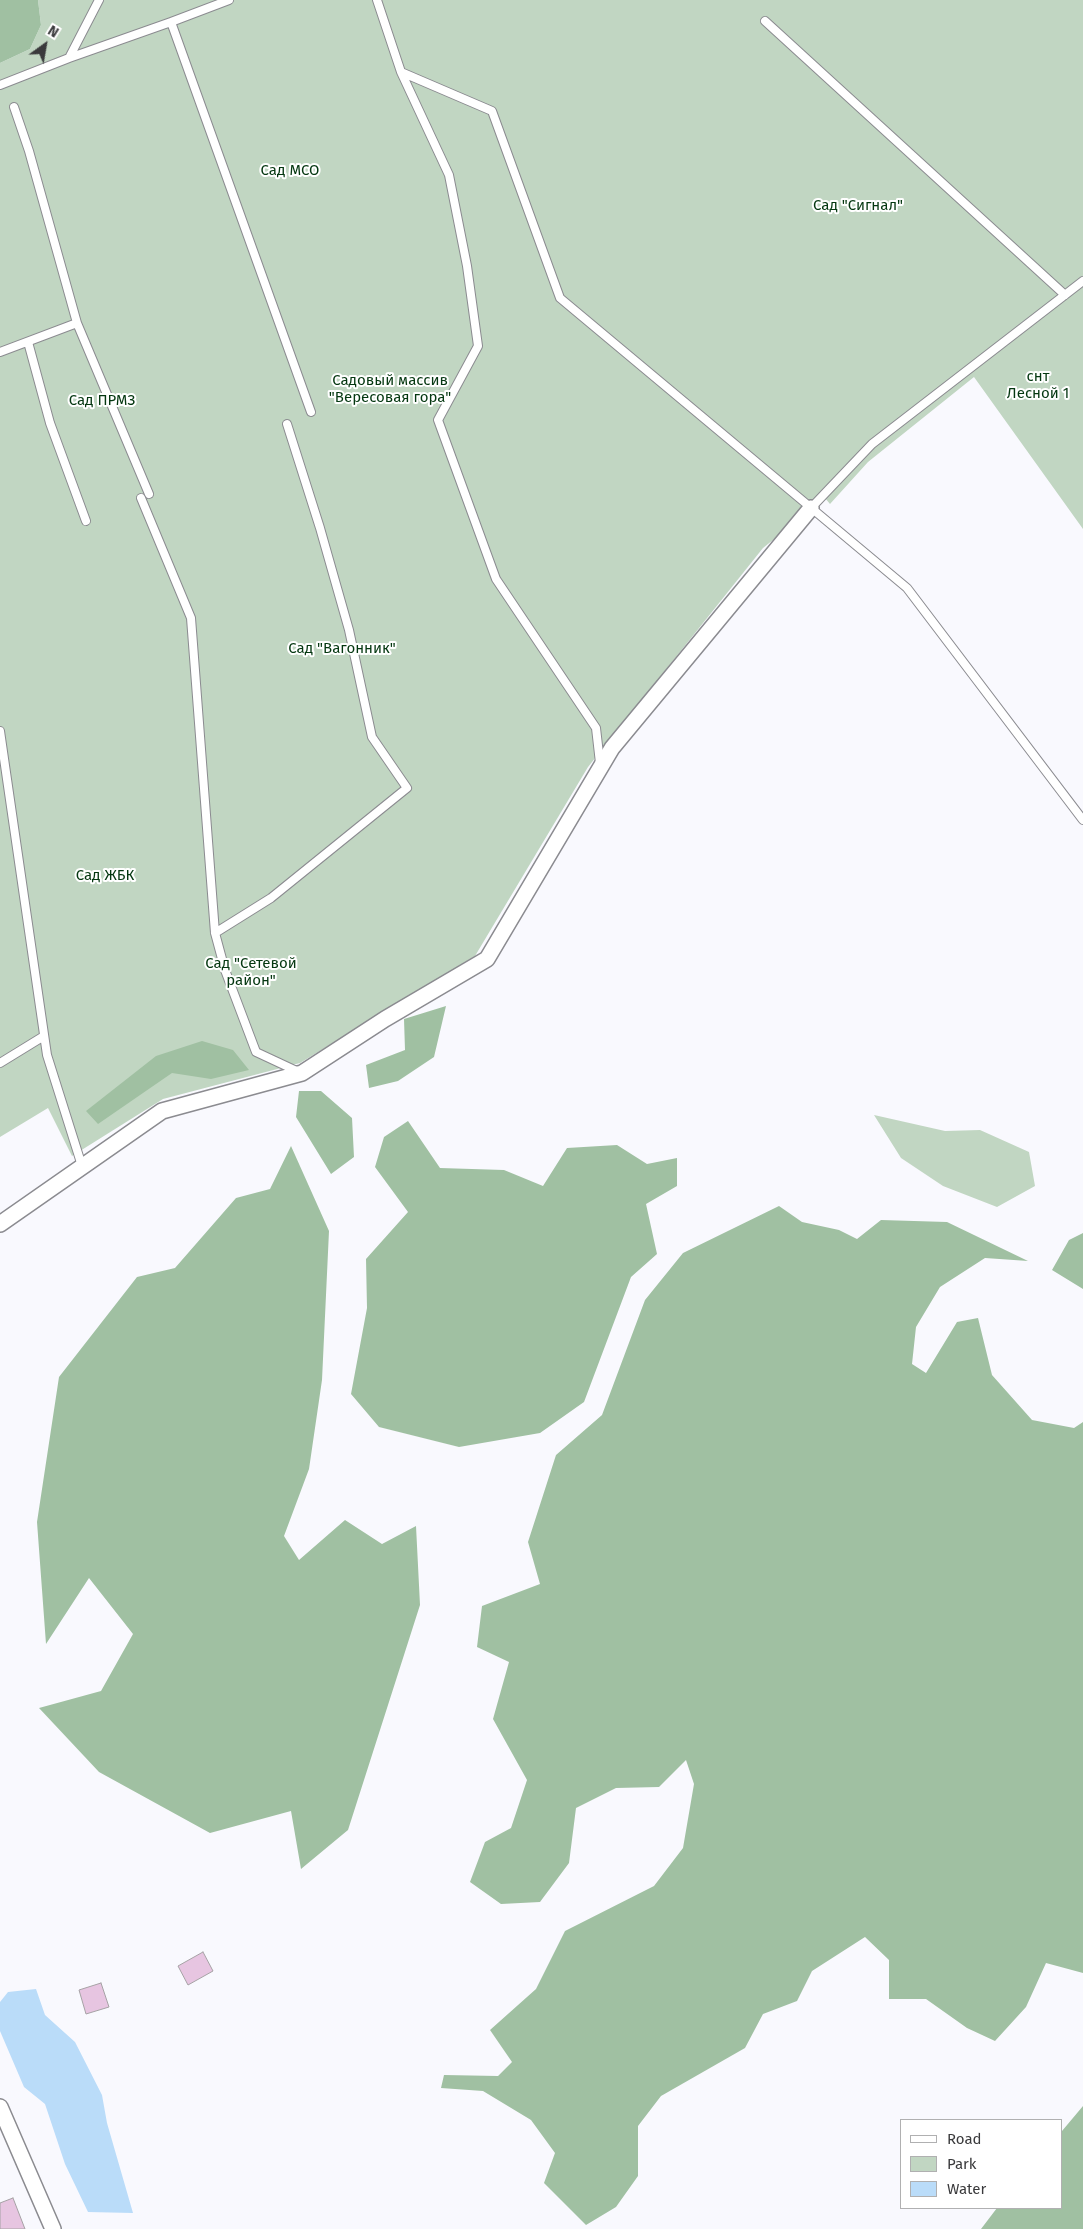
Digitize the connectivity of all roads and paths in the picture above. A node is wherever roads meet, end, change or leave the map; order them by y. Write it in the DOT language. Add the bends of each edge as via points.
graph roads {
  1 [pos="100,0"];
  2 [pos="230,0"];
  3 [pos="377,0"];
  4 [pos="765,21"];
  5 [pos="171,22"];
  6 [pos="69,58"];
  7 [pos="401,72"];
  8 [pos="0,85"];
  9 [pos="14,107"];
  10 [pos="1083,281"];
  11 [pos="1065,295"];
  12 [pos="77,323"];
  13 [pos="0,341"];
  14 [pos="28,342"];
  15 [pos="2,351"];
  16 [pos="311,412"];
  17 [pos="287,424"];
  18 [pos="149,494"];
  19 [pos="141,498"];
  20 [pos="811,508"];
  21 [pos="86,521"];
  22 [pos="0,731"];
  23 [pos="600,768"];
  24 [pos="1083,820"];
  25 [pos="215,932"];
  26 [pos="44,1036"];
  27 [pos="0,1063"];
  28 [pos="302,1073"];
  29 [pos="82,1166"];
  30 [pos="0,1224"];
  31 [pos="0,2107"];
  32 [pos="53,2229"];
  1 -- 6 [label="lane"];
  2 -- 5 [label="lane"];
  3 -- 7 [label="lane"];
  4 -- 11 [label="lane"];
  5 -- 6 [label="lane"];
  5 -- 16 [label="lane"];
  6 -- 8 [label="lane"];
  7 -- 20 [label="lane" via="492,111 560,298"];
  7 -- 23 [label="lane" via="449,175 467,266 478,346 438,420 496,579 596,728"];
  9 -- 12 [label="lane"];
  10 -- 11 [label="lane"];
  11 -- 20 [label="lane" via="872,444"];
  12 -- 14 [label="lane"];
  12 -- 18 [label="lane"];
  13 -- 15 [label="lane"];
  14 -- 15 [label="lane"];
  14 -- 21 [label="lane" via="50,423"];
  17 -- 25 [label="lane" via="349,630 372,737 407,788 272,898"];
  19 -- 25 [label="lane" via="191,618"];
  20 -- 23 [label="street" via="612,748"];
  20 -- 24 [label="lane" via="907,588"];
  22 -- 26 [label="lane"];
  23 -- 28 [label="street" via="487,959"];
  25 -- 28 [label="lane" via="225,970 256,1052"];
  26 -- 27 [label="lane"];
  26 -- 29 [label="lane"];
  28 -- 29 [label="street" via="162,1110"];
  29 -- 30 [label="street"];
  31 -- 32 [label="street"];
}
